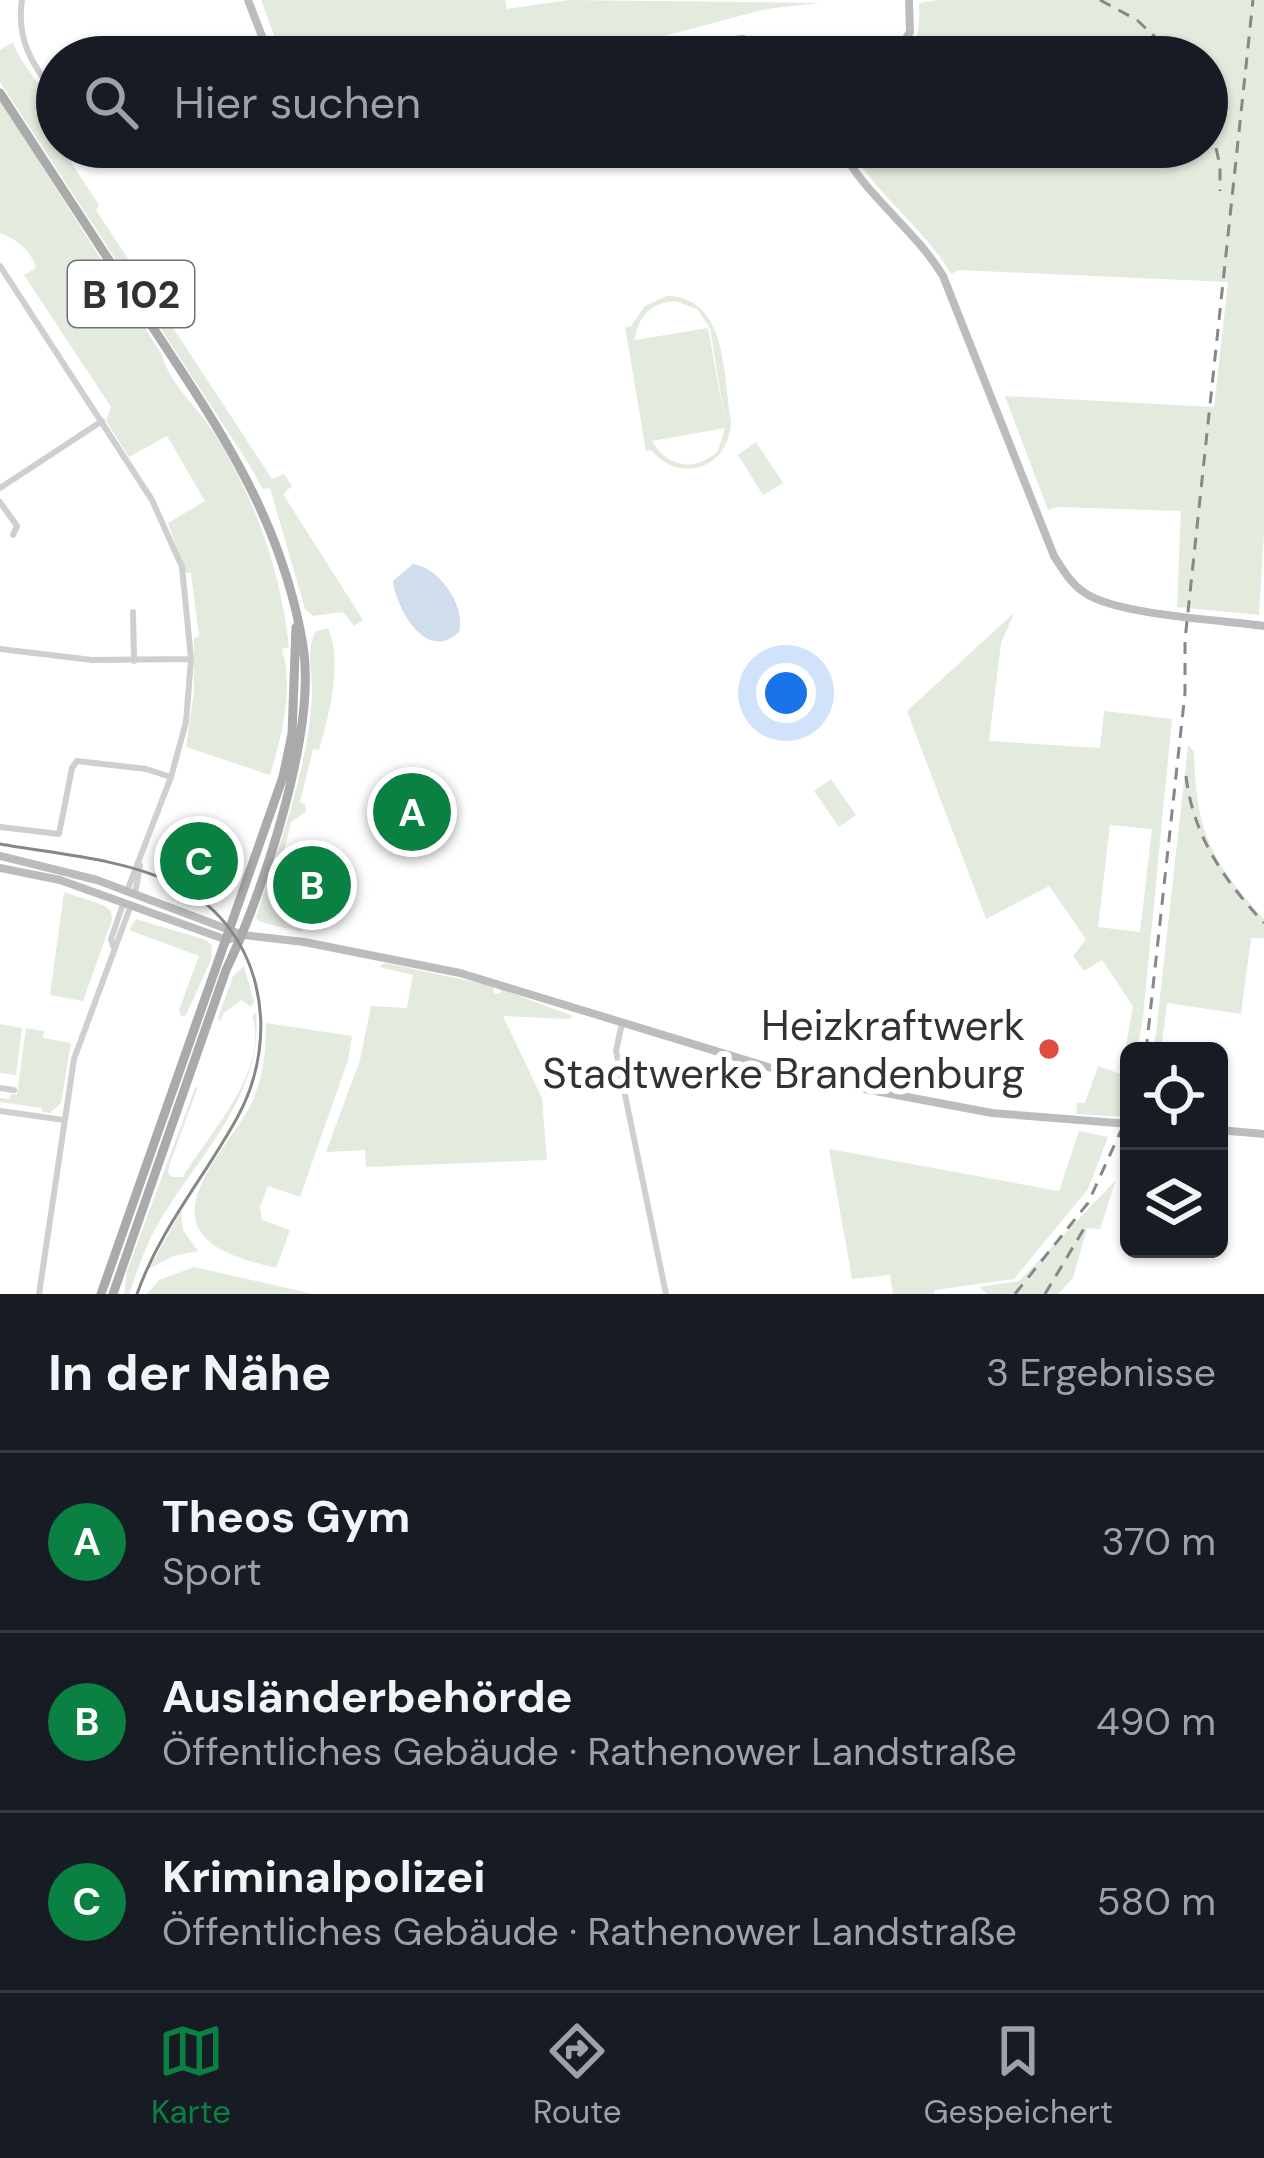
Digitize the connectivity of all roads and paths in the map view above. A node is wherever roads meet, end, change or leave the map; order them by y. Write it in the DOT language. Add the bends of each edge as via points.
graph roads {
  1 [pos="22,0"];
  2 [pos="248,0"];
  3 [pos="910,0"];
  4 [pos="262,36"];
  5 [pos="907,36"];
  6 [pos="36,65"];
  7 [pos="0,93"];
  8 [pos="36,148"];
  9 [pos="49,168"];
  10 [pos="854,168"];
  11 [pos="0,266"];
  12 [pos="102,421"];
  13 [pos="0,488"];
  14 [pos="0,502"];
  15 [pos="14,535"];
  16 [pos="133,612"];
  17 [pos="1264,626"];
  18 [pos="296,628"];
  19 [pos="0,649"];
  20 [pos="191,659"];
  21 [pos="134,661"];
  22 [pos="171,776"];
  23 [pos="0,827"];
  24 [pos="0,856"];
  25 [pos="0,868"];
  26 [pos="131,892"];
  27 [pos="127,904"];
  28 [pos="229,935"];
  29 [pos="243,935"];
  30 [pos="622,1023"];
  31 [pos="0,1088"];
  32 [pos="14,1090"];
  33 [pos="0,1111"];
  34 [pos="64,1120"];
  35 [pos="1120,1123"];
  36 [pos="1228,1131"];
  37 [pos="1264,1134"];
  38 [pos="39,1294"];
  39 [pos="101,1294"];
  40 [pos="113,1294"];
  41 [pos="666,1294"];
  1 -- 6 [label="street" via="20,28"];
  2 -- 4 [label="street"];
  3 -- 5 [label="street"];
  7 -- 8 [label="main road, B 102"];
  9 -- 18 [label="main road, B 102" via="242,464 281,555"];
  10 -- 17 [label="street" via="943,276 1067,576 1112,605"];
  11 -- 12 [label="street"];
  12 -- 13 [label="street"];
  12 -- 20 [label="street" via="174,545"];
  14 -- 15 [label="street" via="17,526"];
  16 -- 21 [label="street"];
  18 -- 28 [label="main road, B 102" via="288,755"];
  18 -- 29 [label="main road, B 102" via="302,728"];
  19 -- 21 [label="street"];
  20 -- 21 [label="street"];
  20 -- 22 [label="street"];
  22 -- 23 [label="street" via="77,760 59,834"];
  22 -- 26 [label="street"];
  24 -- 26 [label="street"];
  25 -- 27 [label="street"];
  26 -- 27 [label="street"];
  26 -- 28 [label="street"];
  27 -- 28 [label="street"];
  27 -- 34 [label="street" via="74,1059"];
  28 -- 29 [label="street"];
  28 -- 39 [label="main road, B 102"];
  29 -- 30 [label="street" via="460,973"];
  29 -- 40 [label="main road, B 102"];
  30 -- 35 [label="street" via="908,1100"];
  30 -- 41 [label="street" via="616,1052"];
  31 -- 32 [label="street"];
  33 -- 34 [label="street"];
  34 -- 38 [label="street"];
  36 -- 37 [label="street"];
}
